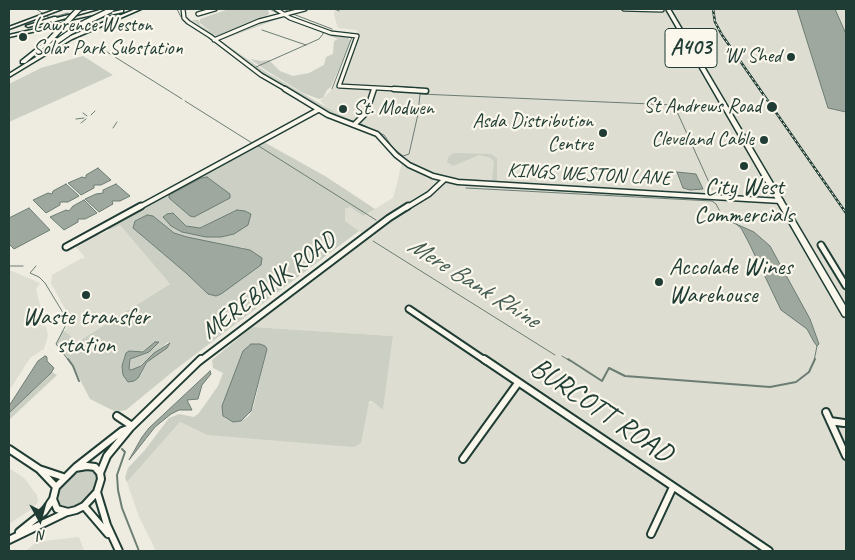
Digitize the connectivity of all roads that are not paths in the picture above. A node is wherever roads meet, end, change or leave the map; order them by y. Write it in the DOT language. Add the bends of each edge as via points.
graph roads {
  1 [pos="60,9"];
  2 [pos="79,9"];
  3 [pos="89,9"];
  4 [pos="96,9"];
  5 [pos="113,9"];
  6 [pos="131,9"];
  7 [pos="139,9"];
  8 [pos="183,9"];
  9 [pos="215,9"];
  10 [pos="276,9"];
  11 [pos="305,9"];
  12 [pos="624,9"];
  13 [pos="668,9"];
  14 [pos="662,10"];
  15 [pos="199,13"];
  16 [pos="283,13"];
  17 [pos="9,31"];
  18 [pos="214,40"];
  19 [pos="50,46"];
  20 [pos="9,74"];
  21 [pos="374,89"];
  22 [pos="426,91"];
  23 [pos="318,110"];
  24 [pos="355,124"];
  25 [pos="443,179"];
  26 [pos="781,201"];
  27 [pos="821,245"];
  28 [pos="66,247"];
  29 [pos="846,286"];
  30 [pos="409,308"];
  31 [pos="846,314"];
  32 [pos="518,383"];
  33 [pos="826,412"];
  34 [pos="118,416"];
  35 [pos="830,421"];
  36 [pos="844,422"];
  37 [pos="131,427"];
  38 [pos="9,449"];
  39 [pos="846,456"];
  40 [pos="463,459"];
  41 [pos="75,468"];
  42 [pos="39,469"];
  43 [pos="100,473"];
  44 [pos="63,477"];
  45 [pos="56,487"];
  46 [pos="674,487"];
  47 [pos="98,492"];
  48 [pos="53,499"];
  49 [pos="84,506"];
  50 [pos="68,512"];
  51 [pos="651,534"];
  52 [pos="112,539"];
  53 [pos="9,540"];
  54 [pos="118,551"];
  55 [pos="769,551"];
  1 -- 17 [label="highway"];
  2 -- 19 [label="highway, bridge"];
  3 -- 17 [label="highway"];
  4 -- 17 [label="highway"];
  5 -- 19 [label="highway, bridge" via="82,24"];
  6 -- 17 [label="highway"];
  7 -- 19 [label="highway"];
  8 -- 18 [label="street, KINGS WESTON LANE" via="188,22"];
  9 -- 15 [label="street"];
  10 -- 16 [label="street"];
  11 -- 16 [label="street"];
  12 -- 14 [label="street"];
  13 -- 26 [label="highway, A403"];
  16 -- 18 [label="street"];
  16 -- 21 [label="street" via="331,33 357,36 338,85"];
  18 -- 23 [label="street, KINGS WESTON LANE" via="261,75"];
  19 -- 20 [label="highway"];
  21 -- 22 [label="street"];
  21 -- 24 [label="street" via="366,113"];
  23 -- 24 [label="street, KINGS WESTON LANE"];
  23 -- 28 [label="street"];
  24 -- 25 [label="street, KINGS WESTON LANE" via="377,134 409,165"];
  25 -- 26 [label="street, KINGS WESTON LANE" via="472,184"];
  25 -- 37 [label="street, MEREBANK ROAD" via="429,194 389,218 204,358"];
  26 -- 31 [label="highway, A403"];
  27 -- 29 [label="street"];
  30 -- 32 [label="street, BURCOTT ROAD"];
  32 -- 40 [label="street"];
  32 -- 46 [label="street, BURCOTT ROAD"];
  33 -- 35 [label="street"];
  34 -- 37 [label="street"];
  35 -- 36 [label="street"];
  35 -- 39 [label="street"];
  37 -- 41 [label="street, MEREBANK ROAD"];
  37 -- 43 [label="street, MEREBANK ROAD" via="107,456"];
  38 -- 42 [label="street"];
  41 -- 43 [label="street" via="95,467"];
  41 -- 44 [label="street"];
  42 -- 44 [label="street"];
  42 -- 45 [label="street"];
  43 -- 47 [label="street"];
  44 -- 45 [label="street"];
  45 -- 48 [label="street"];
  46 -- 51 [label="street"];
  46 -- 55 [label="street, BURCOTT ROAD"];
  47 -- 49 [label="street"];
  47 -- 52 [label="street"];
  48 -- 50 [label="street" via="57,509"];
  48 -- 53 [label="street" via="44,512"];
  49 -- 50 [label="street"];
  49 -- 52 [label="street"];
  50 -- 53 [label="street"];
  52 -- 54 [label="street"];
}
